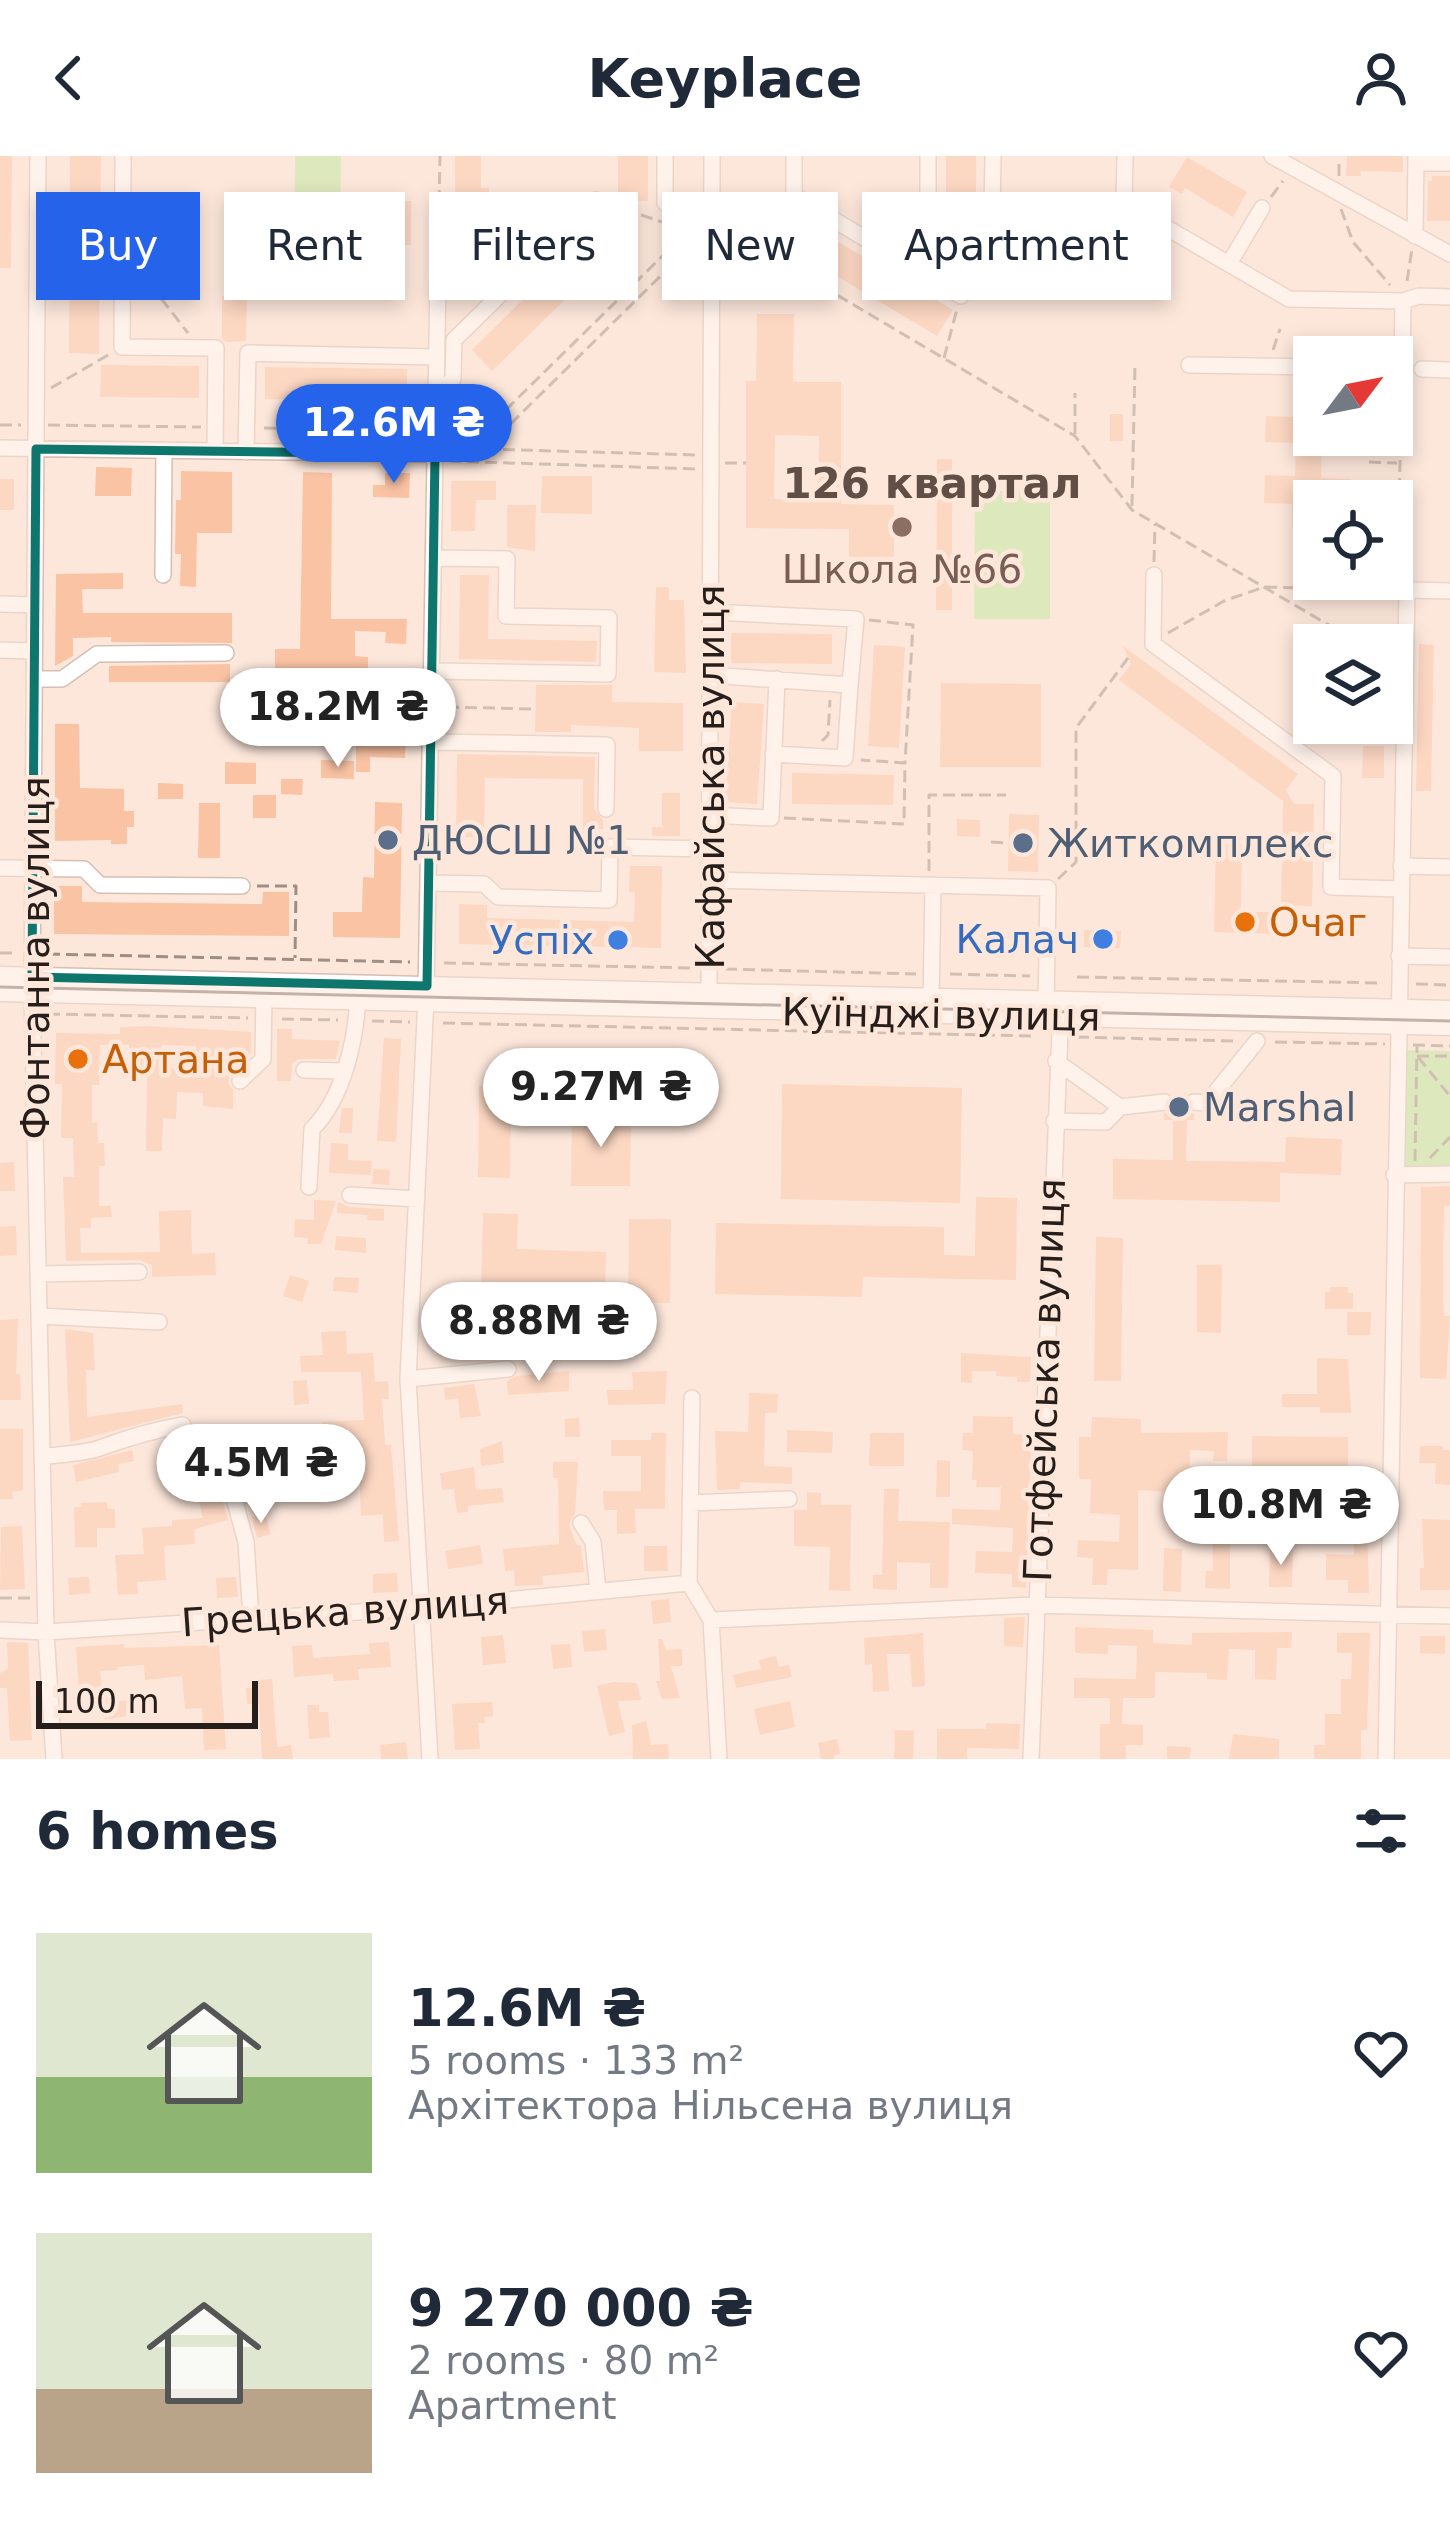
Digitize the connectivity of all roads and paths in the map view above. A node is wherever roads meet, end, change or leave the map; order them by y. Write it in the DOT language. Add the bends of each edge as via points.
graph roads {
  1 [pos="38,156"];
  2 [pos="123,156"];
  3 [pos="440,156"];
  4 [pos="665,156"];
  5 [pos="712,156"];
  6 [pos="794,156"];
  7 [pos="928,156"];
  8 [pos="993,156"];
  9 [pos="1125,156"];
  10 [pos="1272,156"];
  11 [pos="1416,159"];
  12 [pos="1339,160"];
  13 [pos="1450,163"];
  14 [pos="1340,168"];
  15 [pos="1292,170"];
  16 [pos="123,192"];
  17 [pos="439,192"];
  18 [pos="665,192"];
  19 [pos="712,192"];
  20 [pos="1339,195"];
  21 [pos="1262,208"];
  22 [pos="1415,236"];
  23 [pos="862,237"];
  24 [pos="1450,254"];
  25 [pos="662,257"];
  26 [pos="1229,265"];
  27 [pos="662,269"];
  28 [pos="838,296"];
  29 [pos="1450,297"];
  30 [pos="122,300"];
  31 [pos="163,300"];
  32 [pos="437,300"];
  33 [pos="495,300"];
  34 [pos="711,300"];
  35 [pos="1403,301"];
  36 [pos="954,321"];
  37 [pos="1280,329"];
  38 [pos="1400,336"];
  39 [pos="122,347"];
  40 [pos="200,348"];
  41 [pos="436,357"];
  42 [pos="944,358"];
  43 [pos="1135,364"];
  44 [pos="1189,365"];
  45 [pos="1268,366"];
  46 [pos="1293,367"];
  47 [pos="1422,369"];
  48 [pos="1450,370"];
  49 [pos="51,388"];
  50 [pos="1075,393"];
  51 [pos="436,396"];
  52 [pos="1075,436"];
  53 [pos="0,448"];
  54 [pos="467,448"];
  55 [pos="485,448"];
  56 [pos="36,449"];
  57 [pos="164,451"];
  58 [pos="215,451"];
  59 [pos="246,452"];
  60 [pos="435,454"];
  61 [pos="1400,456"];
  62 [pos="472,462"];
  63 [pos="711,462"];
  64 [pos="1369,462"];
  65 [pos="746,463"];
  66 [pos="1400,463"];
  67 [pos="1132,510"];
  68 [pos="1155,524"];
  69 [pos="433,558"];
  70 [pos="163,575"];
  71 [pos="1154,575"];
  72 [pos="1264,587"];
  73 [pos="1450,591"];
  74 [pos="0,604"];
  75 [pos="35,605"];
  76 [pos="710,612"];
  77 [pos="856,619"];
  78 [pos="1327,624"];
  79 [pos="1153,644"];
  80 [pos="0,650"];
  81 [pos="34,651"];
  82 [pos="226,653"];
  83 [pos="1129,658"];
  84 [pos="432,671"];
  85 [pos="710,674"];
  86 [pos="34,679"];
  87 [pos="777,679"];
  88 [pos="813,682"];
  89 [pos="850,685"];
  90 [pos="431,707"];
  91 [pos="535,709"];
  92 [pos="809,741"];
  93 [pos="430,742"];
  94 [pos="773,754"];
  95 [pos="845,758"];
  96 [pos="905,763"];
  97 [pos="1006,796"];
  98 [pos="606,809"];
  99 [pos="710,815"];
  100 [pos="770,818"];
  101 [pos="991,842"];
  102 [pos="1008,842"];
  103 [pos="710,849"];
  104 [pos="1401,866"];
  105 [pos="1450,867"];
  106 [pos="0,868"];
  107 [pos="33,868"];
  108 [pos="710,880"];
  109 [pos="428,883"];
  110 [pos="931,885"];
  111 [pos="242,886"];
  112 [pos="1048,888"];
  113 [pos="1400,889"];
  114 [pos="0,953"];
  115 [pos="18,953"];
  116 [pos="46,954"];
  117 [pos="1399,956"];
  118 [pos="1450,957"];
  119 [pos="295,959"];
  120 [pos="412,962"];
  121 [pos="442,963"];
  122 [pos="694,968"];
  123 [pos="724,969"];
  124 [pos="931,974"];
  125 [pos="0,976"];
  126 [pos="1032,976"];
  127 [pos="1077,977"];
  128 [pos="1399,983"];
  129 [pos="32,985"];
  130 [pos="1450,985"];
  131 [pos="0,992"];
  132 [pos="426,994"];
  133 [pos="264,1000"];
  134 [pos="709,1001"];
  135 [pos="357,1002"];
  136 [pos="931,1006"];
  137 [pos="1053,1009"];
  138 [pos="1450,1010"];
  139 [pos="46,1014"];
  140 [pos="1398,1017"];
  141 [pos="410,1022"];
  142 [pos="441,1023"];
  143 [pos="1450,1026"];
  144 [pos="1030,1036"];
  145 [pos="1257,1041"];
  146 [pos="1417,1045"];
  147 [pos="1417,1056"];
  148 [pos="1450,1056"];
  149 [pos="1057,1061"];
  150 [pos="304,1070"];
  151 [pos="342,1071"];
  152 [pos="240,1081"];
  153 [pos="1450,1096"];
  154 [pos="1165,1102"];
  155 [pos="1194,1102"];
  156 [pos="1120,1107"];
  157 [pos="1054,1121"];
  158 [pos="1450,1137"];
  159 [pos="1394,1174"];
  160 [pos="1414,1174"];
  161 [pos="1450,1174"];
  162 [pos="309,1187"];
  163 [pos="350,1195"];
  164 [pos="417,1199"];
  165 [pos="139,1272"];
  166 [pos="38,1274"];
  167 [pos="39,1316"];
  168 [pos="159,1322"];
  169 [pos="508,1370"];
  170 [pos="408,1379"];
  171 [pos="692,1398"];
  172 [pos="183,1425"];
  173 [pos="42,1456"];
  174 [pos="232,1491"];
  175 [pos="789,1499"];
  176 [pos="690,1503"];
  177 [pos="580,1523"];
  178 [pos="689,1583"];
  179 [pos="598,1591"];
  180 [pos="0,1598"];
  181 [pos="45,1598"];
  182 [pos="1035,1605"];
  183 [pos="421,1608"];
  184 [pos="1385,1615"];
  185 [pos="1450,1616"];
  186 [pos="251,1618"];
  187 [pos="711,1620"];
  188 [pos="0,1630"];
  189 [pos="46,1631"];
  190 [pos="53,1759"];
  191 [pos="430,1759"];
  192 [pos="719,1759"];
  193 [pos="1031,1759"];
  194 [pos="1386,1759"];
  1 -- 56 [label="street, Фонтанна вулиця"];
  2 -- 16 [label="street"];
  3 -- 17 [label="path"];
  4 -- 18 [label="street"];
  5 -- 19 [label="street"];
  6 -- 23 [label="street" via="794,196"];
  7 -- 8 [label="street" via="928,213 939,229 981,230 992,211"];
  9 -- 26 [label="street" via="1124,203"];
  10 -- 15 [label="street"];
  11 -- 13 [label="street"];
  11 -- 22 [label="street"];
  12 -- 14 [label="path"];
  15 -- 20 [label="street"];
  15 -- 21 [label="path"];
  20 -- 22 [label="street"];
  20 -- 35 [label="path" via="1353,242"];
  21 -- 26 [label="street"];
  22 -- 24 [label="street"];
  22 -- 35 [label="path"];
  25 -- 54 [label="path"];
  26 -- 35 [label="street" via="1289,299"];
  27 -- 55 [label="path"];
  28 -- 42 [label="path"];
  29 -- 35 [label="street"];
  30 -- 39 [label="street"];
  31 -- 40 [label="path"];
  32 -- 41 [label="street"];
  33 -- 51 [label="street" via="454,340 453,379"];
  34 -- 63 [label="street"];
  35 -- 38 [label="street"];
  36 -- 42 [label="path"];
  37 -- 45 [label="path"];
  39 -- 40 [label="street"];
  39 -- 49 [label="path"];
  40 -- 58 [label="street" via="215,348"];
  41 -- 51 [label="street"];
  41 -- 59 [label="street" via="248,352"];
  42 -- 52 [label="path"];
  43 -- 67 [label="path"];
  44 -- 45 [label="street"];
  45 -- 46 [label="street"];
  47 -- 48 [label="street"];
  50 -- 52 [label="path"];
  51 -- 60 [label="street"];
  52 -- 67 [label="path"];
  53 -- 56 [label="street"];
  54 -- 55 [label="path"];
  54 -- 60 [label="path"];
  55 -- 62 [label="path"];
  55 -- 63 [label="path"];
  56 -- 57 [label="street"];
  56 -- 75 [label="street, Фонтанна вулиця"];
  57 -- 58 [label="street"];
  57 -- 70 [label="street"];
  58 -- 59 [label="street"];
  59 -- 60 [label="street"];
  60 -- 62 [label="path"];
  60 -- 69 [label="street"];
  61 -- 66 [label="path"];
  62 -- 63 [label="path"];
  63 -- 65 [label="path"];
  63 -- 76 [label="street, Кафайська вулиця"];
  64 -- 66 [label="path"];
  66 -- 72 [label="path" via="1397,590"];
  67 -- 68 [label="path"];
  68 -- 71 [label="path"];
  68 -- 72 [label="path"];
  69 -- 84 [label="street"];
  69 -- 84 [label="street" via="507,559 506,616 609,618 609,637 608,674"];
  71 -- 79 [label="street"];
  72 -- 78 [label="path"];
  72 -- 79 [label="path" via="1205,610"];
  73 -- 104 [label="street" via="1407,590"];
  74 -- 75 [label="street"];
  75 -- 81 [label="street, Фонтанна вулиця"];
  76 -- 77 [label="street"];
  76 -- 85 [label="street, Кафайська вулиця"];
  77 -- 89 [label="street"];
  77 -- 96 [label="path" via="914,625"];
  79 -- 113 [label="street" via="1333,776 1331,887"];
  80 -- 81 [label="street"];
  81 -- 86 [label="street, Фонтанна вулиця"];
  82 -- 86 [label="street" via="97,654 62,679"];
  83 -- 112 [label="path" via="1076,728 1076,862"];
  84 -- 90 [label="street"];
  85 -- 87 [label="street"];
  85 -- 99 [label="street, Кафайська вулиця"];
  86 -- 107 [label="street, Фонтанна вулиця"];
  87 -- 88 [label="street"];
  87 -- 94 [label="street"];
  88 -- 89 [label="street"];
  88 -- 92 [label="path" via="812,694 832,703 828,735"];
  89 -- 95 [label="street"];
  90 -- 91 [label="path"];
  90 -- 93 [label="street"];
  93 -- 98 [label="street" via="607,746"];
  93 -- 109 [label="street"];
  94 -- 95 [label="street"];
  94 -- 100 [label="street"];
  95 -- 96 [label="path"];
  96 -- 100 [label="path" via="904,824"];
  97 -- 110 [label="path" via="929,795"];
  99 -- 100 [label="street"];
  99 -- 103 [label="street, Кафайська вулиця"];
  101 -- 102 [label="path"];
  103 -- 108 [label="street, Кафайська вулиця"];
  103 -- 109 [label="street" via="610,847 609,900 498,897 484,884"];
  104 -- 105 [label="street"];
  104 -- 113 [label="street"];
  106 -- 107 [label="street"];
  107 -- 111 [label="street" via="84,868 100,885"];
  107 -- 129 [label="street, Фонтанна вулиця"];
  108 -- 110 [label="street"];
  108 -- 134 [label="street, Кафайська вулиця"];
  109 -- 132 [label="street"];
  110 -- 112 [label="street"];
  110 -- 124 [label="street"];
  111 -- 119 [label="path" via="296,886"];
  112 -- 137 [label="street, Готфейська вулиця"];
  113 -- 117 [label="street"];
  114 -- 115 [label="path"];
  116 -- 119 [label="path"];
  117 -- 118 [label="street"];
  117 -- 128 [label="street"];
  119 -- 120 [label="path"];
  121 -- 122 [label="path"];
  123 -- 124 [label="path"];
  124 -- 126 [label="path"];
  124 -- 136 [label="street"];
  125 -- 129 [label="main road, Куїнджі вулиця"];
  127 -- 128 [label="path"];
  128 -- 130 [label="path"];
  128 -- 140 [label="street"];
  129 -- 131 [label="main road, Куїнджі вулиця"];
  129 -- 133 [label="main road, Куїнджі вулиця"];
  129 -- 166 [label="street, Фонтанна вулиця"];
  132 -- 134 [label="main road, Куїнджі вулиця"];
  132 -- 135 [label="main road, Куїнджі вулиця"];
  132 -- 164 [label="street"];
  133 -- 135 [label="main road, Куїнджі вулиця"];
  133 -- 135 [label="path"];
  133 -- 139 [label="path"];
  133 -- 152 [label="street" via="263,1059"];
  134 -- 136 [label="main road, Куїнджі вулиця"];
  135 -- 141 [label="path"];
  135 -- 151 [label="street"];
  136 -- 137 [label="main road, Куїнджі вулиця"];
  137 -- 140 [label="main road, Куїнджі вулиця"];
  137 -- 149 [label="street, Готфейська вулиця"];
  138 -- 140 [label="main road, Куїнджі вулиця"];
  140 -- 143 [label="main road, Куїнджі вулиця"];
  140 -- 159 [label="street"];
  142 -- 144 [label="path"];
  145 -- 155 [label="street" via="1207,1102"];
  146 -- 147 [label="path"];
  147 -- 148 [label="path"];
  147 -- 153 [label="path"];
  147 -- 160 [label="path"];
  149 -- 156 [label="street"];
  149 -- 157 [label="street, Готфейська вулиця"];
  150 -- 151 [label="street"];
  151 -- 162 [label="street" via="330,1112 312,1129"];
  154 -- 156 [label="street"];
  156 -- 157 [label="street" via="1106,1122"];
  157 -- 182 [label="street, Готфейська вулиця"];
  158 -- 160 [label="path"];
  159 -- 160 [label="street"];
  159 -- 184 [label="street"];
  160 -- 161 [label="street"];
  163 -- 164 [label="street"];
  164 -- 170 [label="street"];
  165 -- 166 [label="street"];
  166 -- 167 [label="street, Фонтанна вулиця"];
  167 -- 168 [label="street"];
  167 -- 173 [label="street, Фонтанна вулиця"];
  169 -- 170 [label="street"];
  170 -- 183 [label="street"];
  171 -- 176 [label="street"];
  172 -- 173 [label="street"];
  173 -- 181 [label="street, Фонтанна вулиця"];
  174 -- 186 [label="street" via="246,1542"];
  175 -- 176 [label="street"];
  176 -- 178 [label="street"];
  177 -- 179 [label="street" via="593,1542"];
  178 -- 179 [label="street, Грецька вулиця"];
  178 -- 187 [label="street"];
  179 -- 183 [label="street, Грецька вулиця"];
  180 -- 181 [label="path"];
  181 -- 189 [label="street, Фонтанна вулиця"];
  182 -- 184 [label="street"];
  182 -- 187 [label="street"];
  182 -- 193 [label="street, Готфейська вулиця"];
  183 -- 186 [label="street, Грецька вулиця"];
  183 -- 191 [label="street"];
  184 -- 185 [label="street"];
  184 -- 194 [label="street"];
  186 -- 189 [label="street, Грецька вулиця"];
  187 -- 192 [label="street"];
  188 -- 189 [label="street, Грецька вулиця"];
  189 -- 190 [label="street, Фонтанна вулиця"];
}
